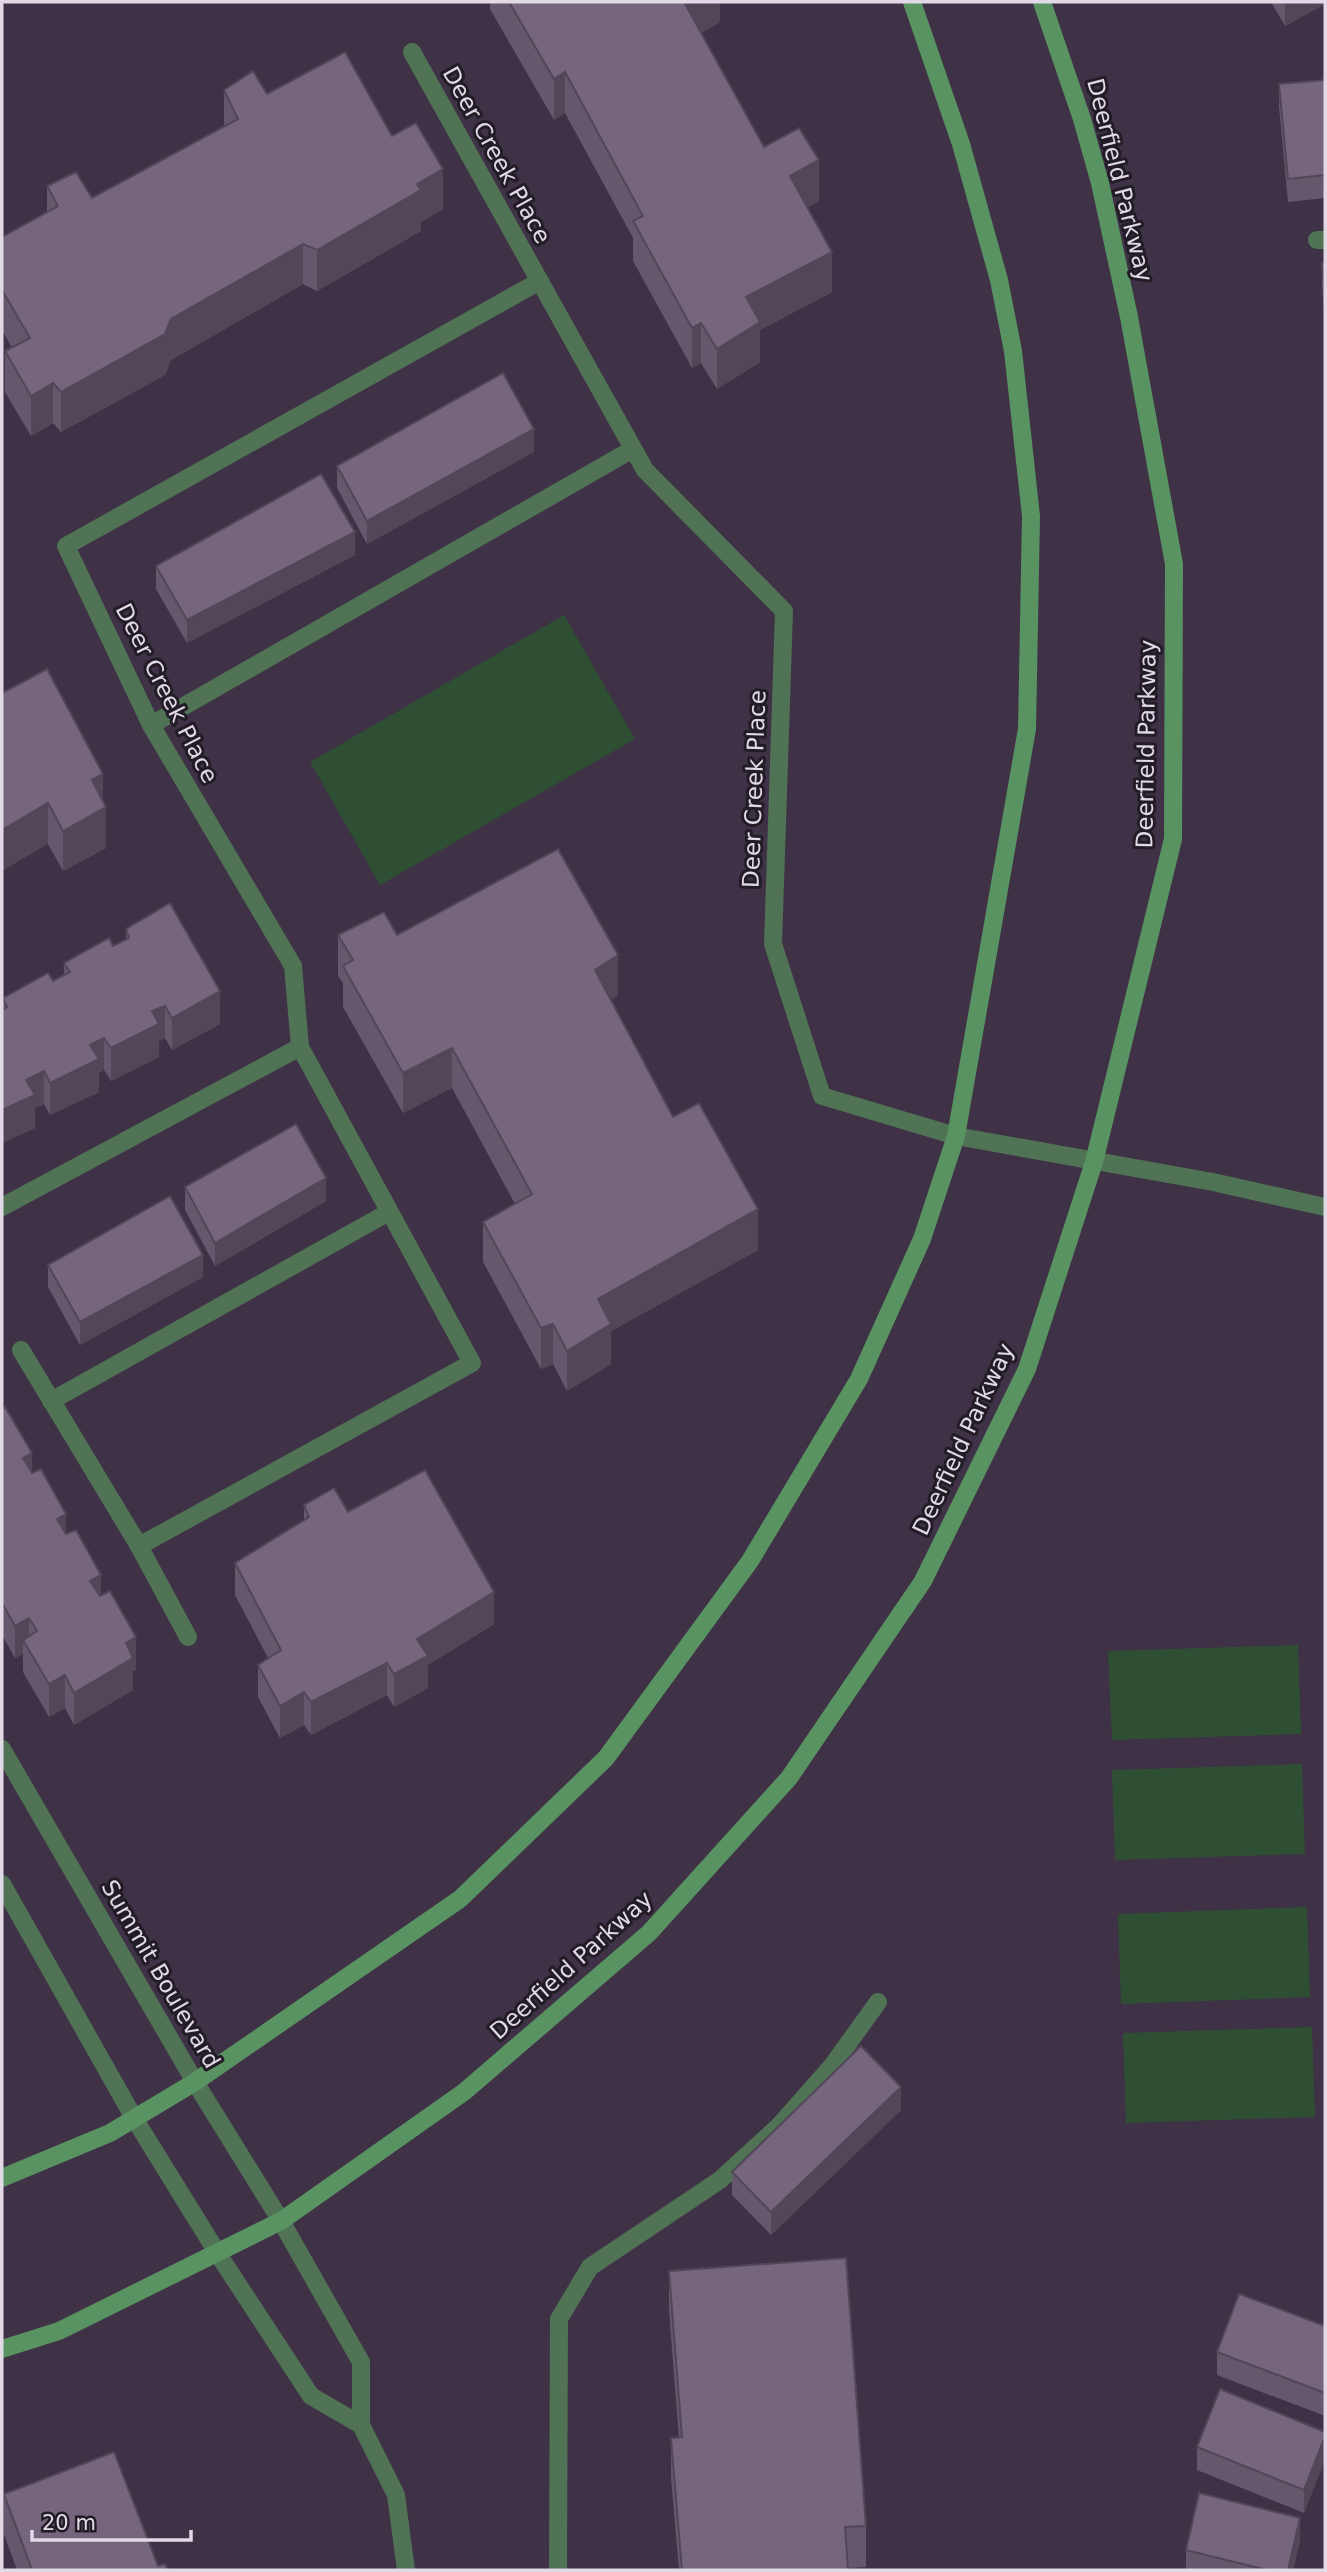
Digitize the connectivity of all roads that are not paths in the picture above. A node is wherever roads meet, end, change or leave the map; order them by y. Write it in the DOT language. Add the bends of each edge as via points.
graph roads {
  1 [pos="912,2"];
  2 [pos="1042,2"];
  3 [pos="412,51"];
  4 [pos="540,281"];
  5 [pos="633,449"];
  6 [pos="151,725"];
  7 [pos="300,1047"];
  8 [pos="956,1136"];
  9 [pos="1094,1162"];
  10 [pos="2,1207"];
  11 [pos="1325,1207"];
  12 [pos="389,1212"];
  13 [pos="21,1350"];
  14 [pos="51,1401"];
  15 [pos="139,1546"];
  16 [pos="188,1637"];
  17 [pos="2,1749"];
  18 [pos="2,1884"];
  19 [pos="878,2002"];
  20 [pos="195,2082"];
  21 [pos="134,2118"];
  22 [pos="2,2178"];
  23 [pos="281,2221"];
  24 [pos="218,2254"];
  25 [pos="2,2349"];
  26 [pos="361,2425"];
  27 [pos="406,2570"];
  28 [pos="558,2570"];
  1 -- 8 [label="main road" via="961,144 999,279 1013,351 1031,516 1027,729"];
  2 -- 9 [label="main road, Deerfield Parkway" via="1103,197 1174,564 1173,839"];
  3 -- 4 [label="street, Deer Creek Place"];
  4 -- 5 [label="street, Deer Creek Place"];
  4 -- 6 [label="street, Deer Creek Place" via="66,546"];
  5 -- 6 [label="street"];
  5 -- 8 [label="street, Deer Creek Place" via="645,470 784,611 773,944 822,1096"];
  6 -- 7 [label="street, Deer Creek Place" via="293,966"];
  7 -- 10 [label="street"];
  7 -- 12 [label="street"];
  8 -- 9 [label="street, Deer Creek Place"];
  8 -- 20 [label="main road" via="922,1239 859,1379 750,1561 606,1758 460,1899"];
  9 -- 11 [label="street, Deer Creek Place"];
  9 -- 23 [label="main road, Deerfield Parkway" via="1027,1369 923,1581 789,1778 649,1933 464,2092"];
  12 -- 14 [label="street"];
  12 -- 15 [label="street" via="472,1363"];
  13 -- 14 [label="street"];
  14 -- 15 [label="street"];
  15 -- 16 [label="street"];
  17 -- 20 [label="street, Summit Boulevard"];
  18 -- 21 [label="street"];
  19 -- 28 [label="street" via="832,2066 779,2126 720,2179 590,2267 559,2319"];
  20 -- 21 [label="main road"];
  20 -- 23 [label="street, Summit Boulevard"];
  21 -- 22 [label="main road" via="110,2133"];
  21 -- 24 [label="street"];
  23 -- 24 [label="main road, Deerfield Parkway"];
  23 -- 26 [label="street, Summit Boulevard" via="361,2362"];
  24 -- 25 [label="main road, Deerfield Parkway" via="59,2331"];
  24 -- 26 [label="street" via="311,2396"];
  26 -- 27 [label="street" via="396,2495"];
}
